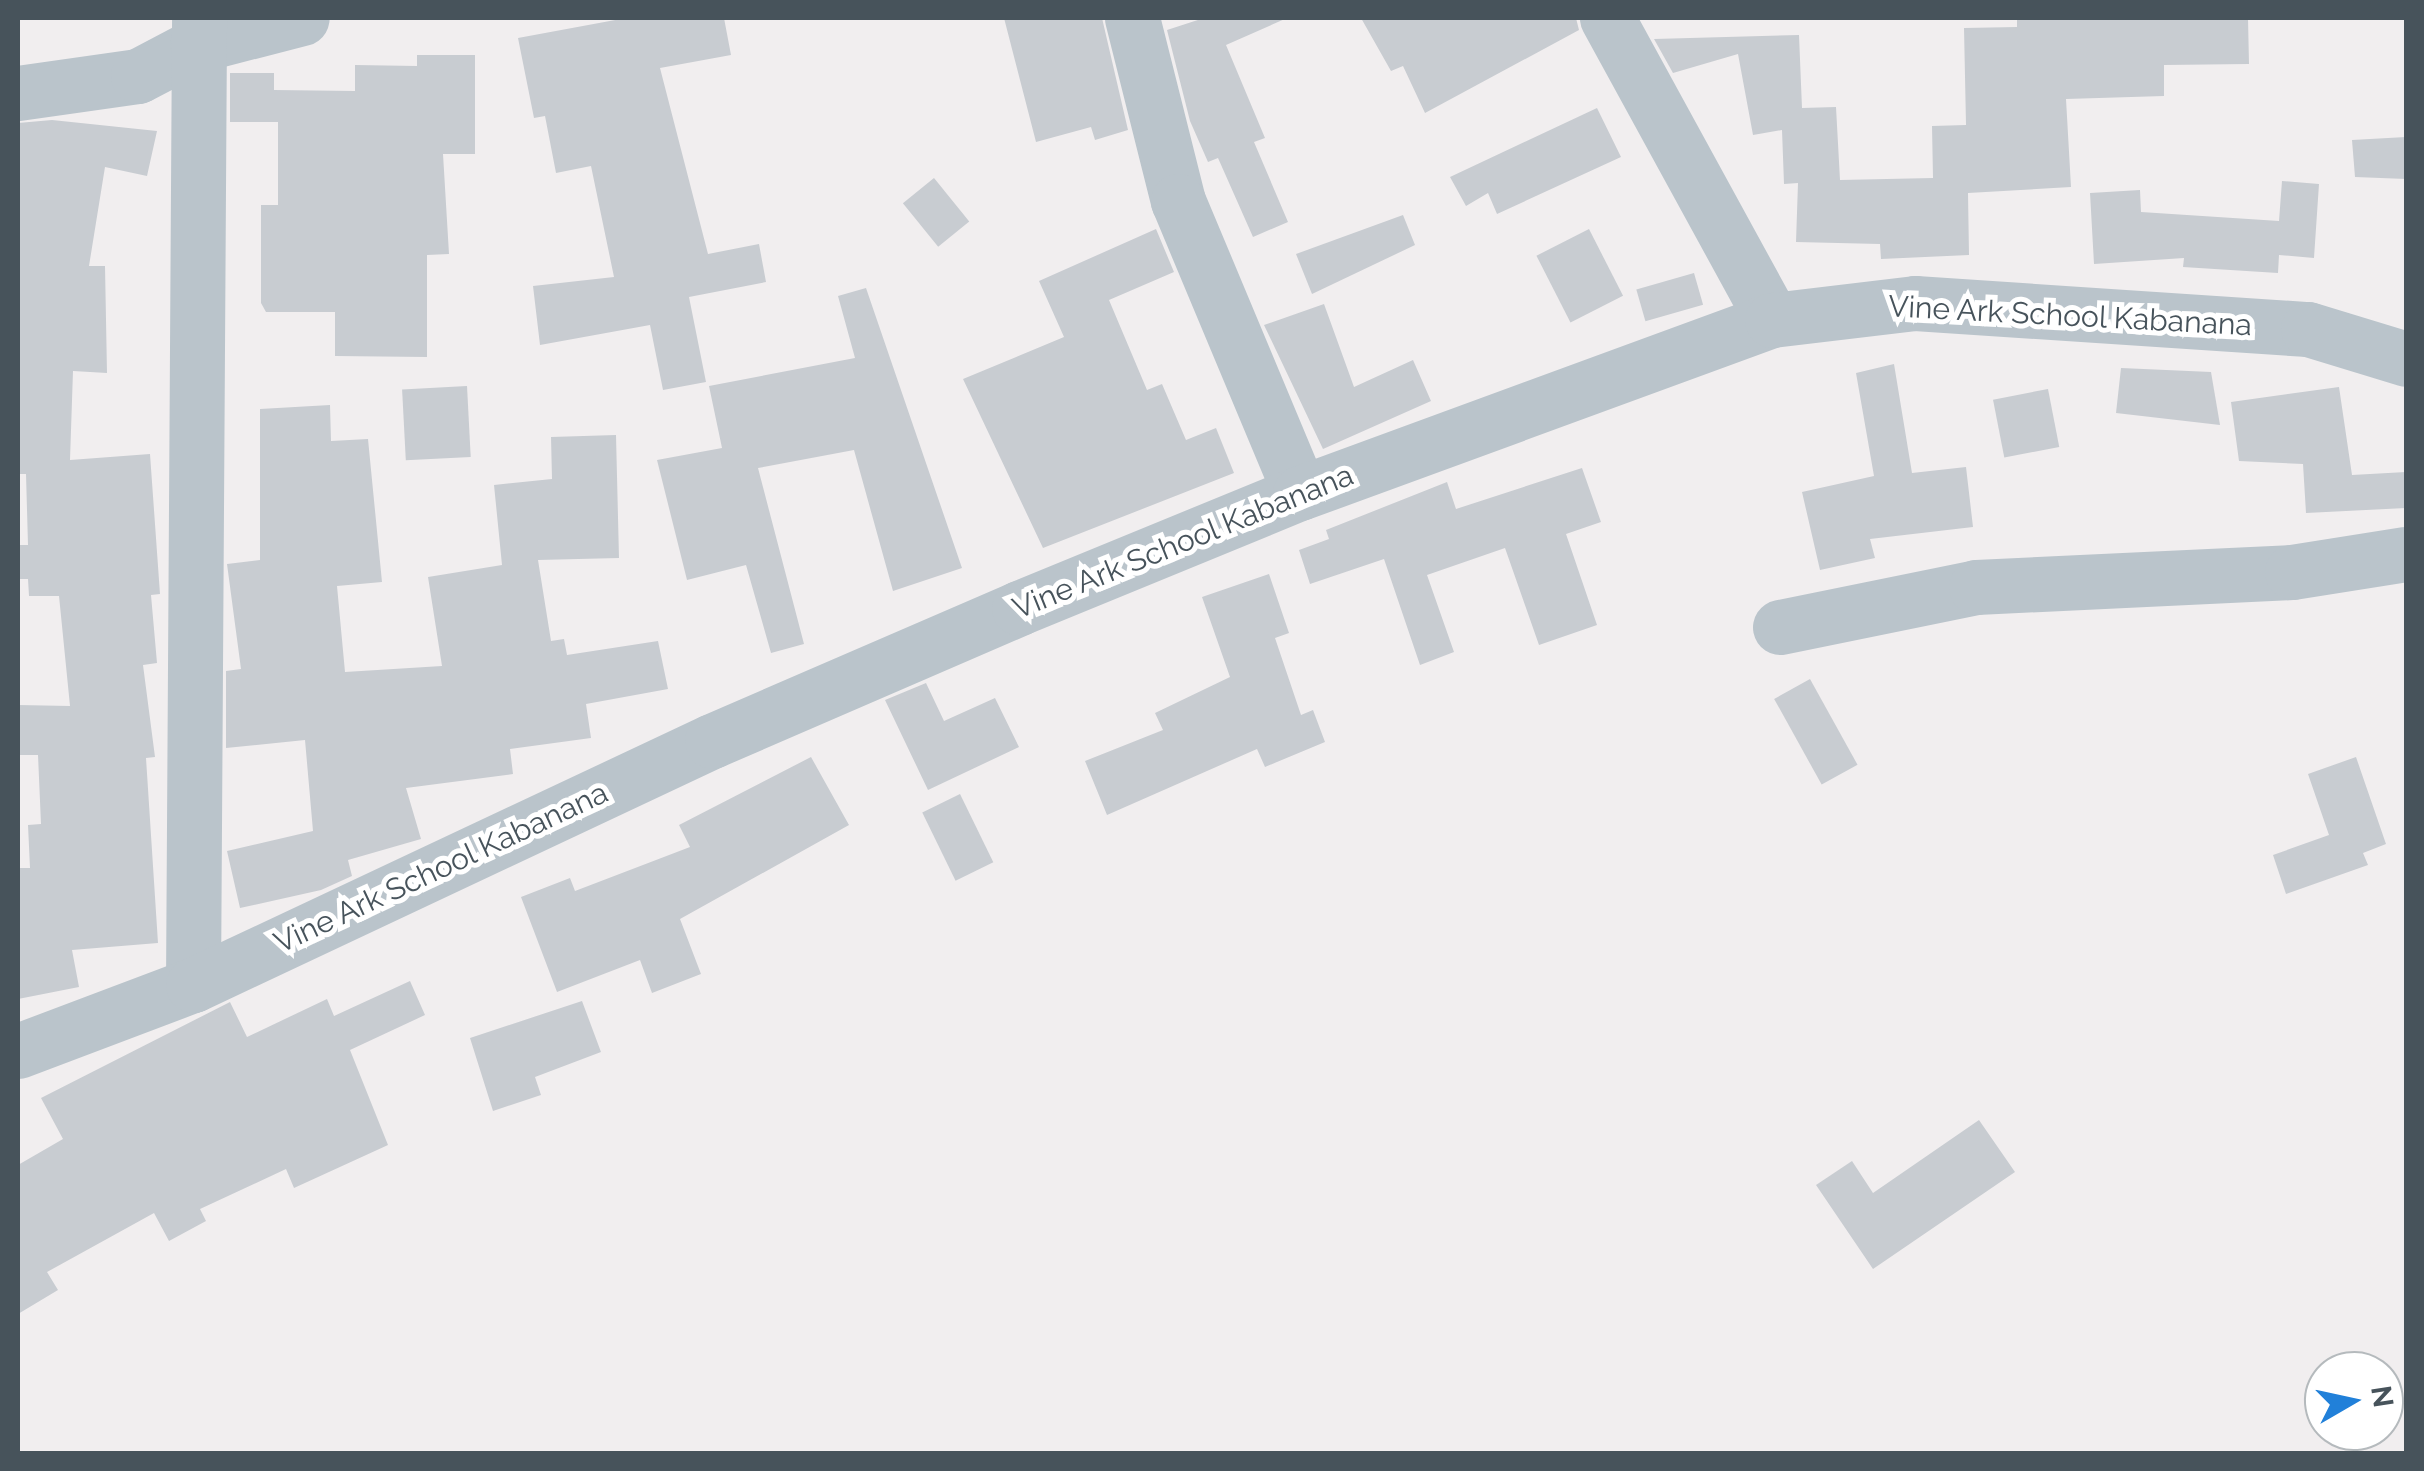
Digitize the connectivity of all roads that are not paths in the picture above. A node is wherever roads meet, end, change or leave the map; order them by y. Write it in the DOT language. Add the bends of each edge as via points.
graph roads {
  1 [pos="302,18"];
  2 [pos="1132,18"];
  3 [pos="1606,18"];
  4 [pos="198,31"];
  5 [pos="18,92"];
  6 [pos="1772,320"];
  7 [pos="2406,359"];
  8 [pos="1300,493"];
  9 [pos="2406,554"];
  10 [pos="1780,628"];
  11 [pos="193,985"];
  12 [pos="18,1051"];
  1 -- 4 [label="street"];
  2 -- 8 [label="street" via="1178,201"];
  3 -- 6 [label="street"];
  4 -- 5 [label="street" via="138,76"];
  4 -- 11 [label="street"];
  6 -- 7 [label="street, Vine Ark School Kabanana" via="1916,304 2308,329"];
  6 -- 8 [label="street, Vine Ark School Kabanana"];
  8 -- 11 [label="street, Vine Ark School Kabanana" via="712,740"];
  9 -- 10 [label="street" via="2292,572 1976,587"];
  11 -- 12 [label="street, Vine Ark School Kabanana"];
}
